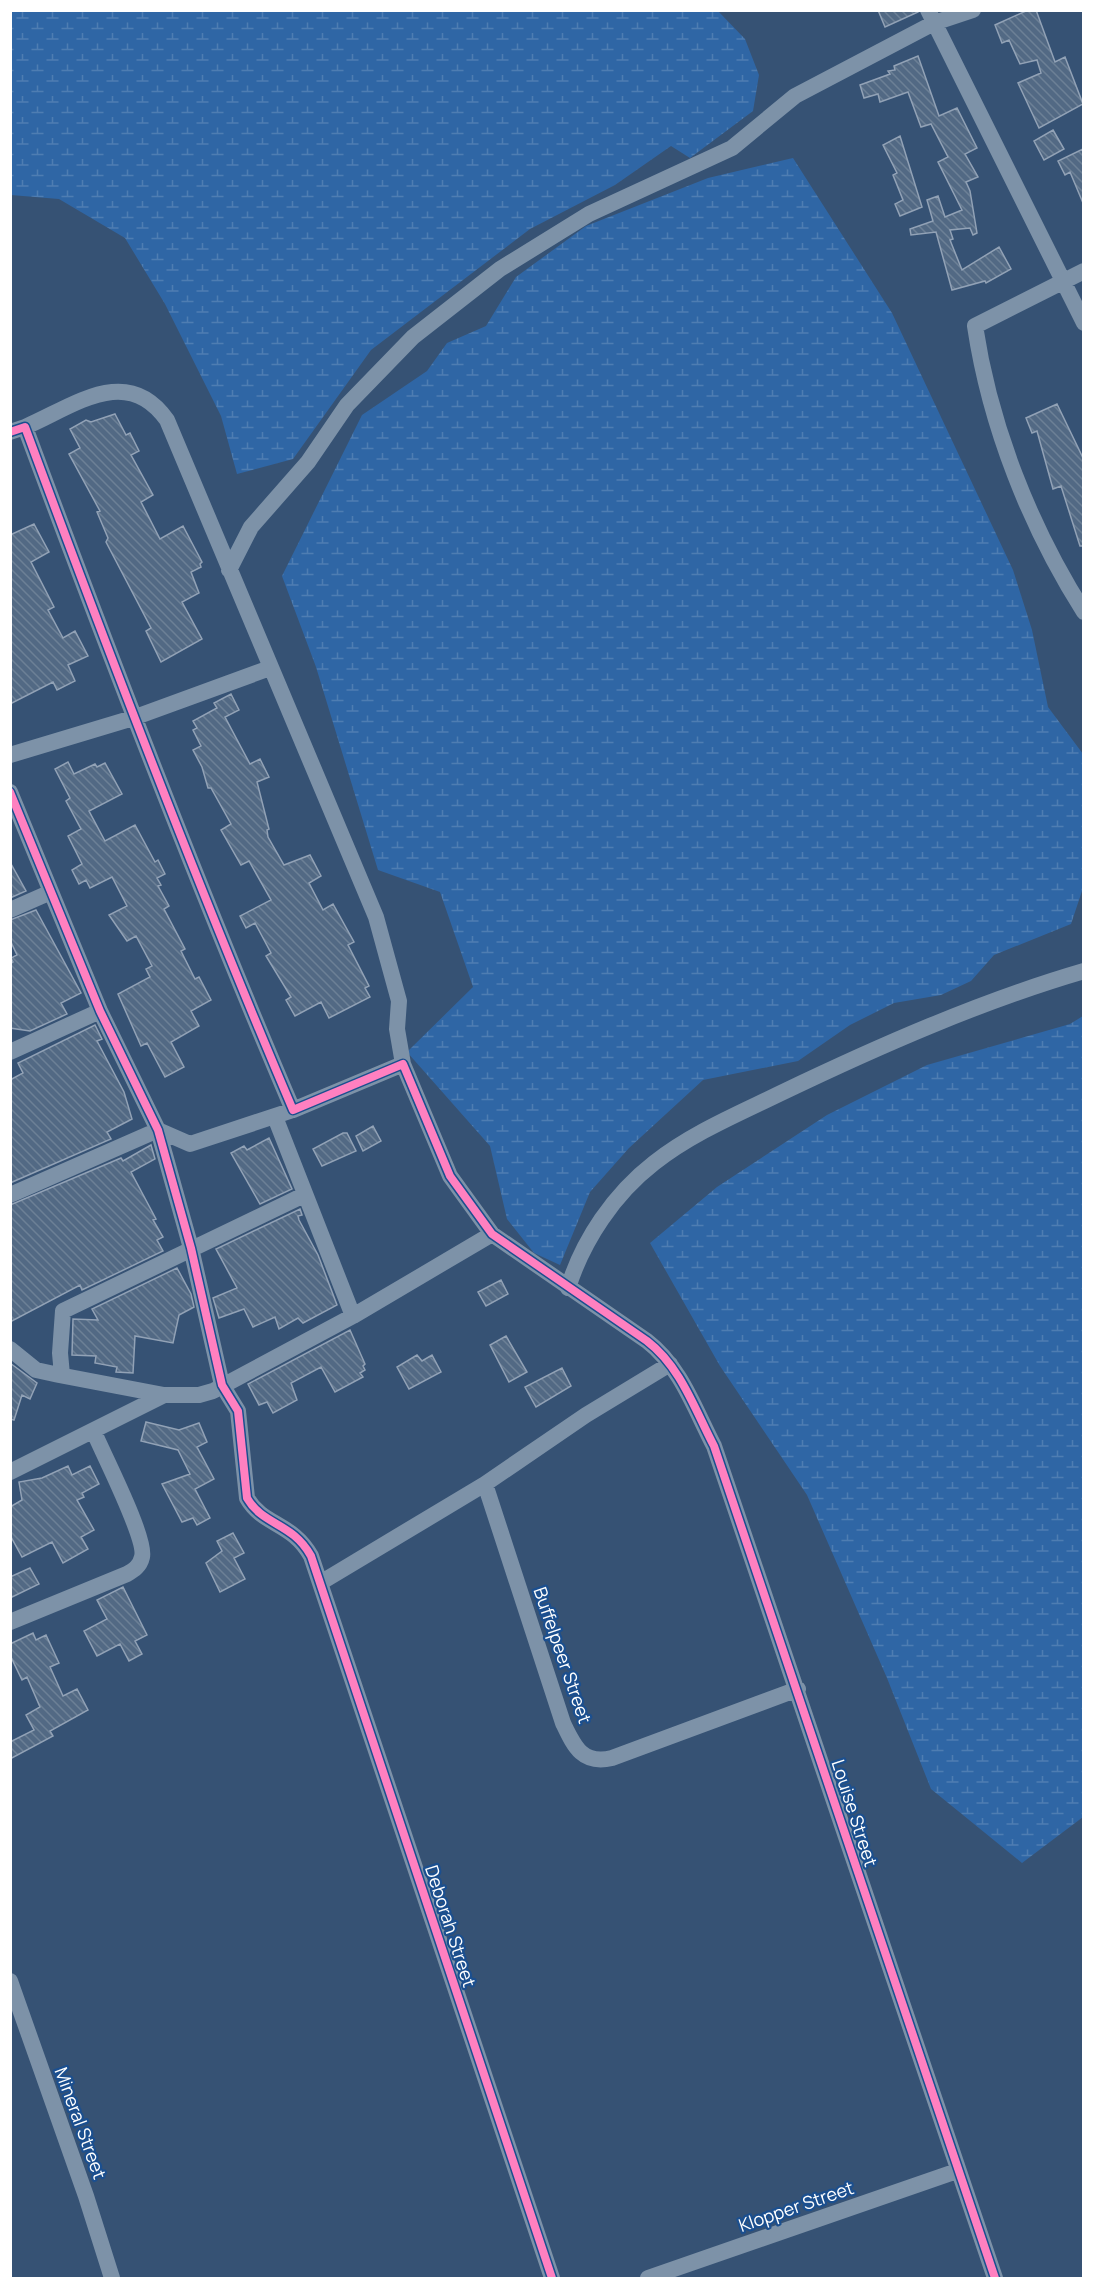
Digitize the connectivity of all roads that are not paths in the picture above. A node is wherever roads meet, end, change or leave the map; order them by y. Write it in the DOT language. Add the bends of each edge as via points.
graph roads {
  1 [pos="973,10"];
  2 [pos="931,17"];
  3 [pos="1083,271"];
  4 [pos="1064,280"];
  5 [pos="1083,323"];
  6 [pos="18,430"];
  7 [pos="229,570"];
  8 [pos="1083,612"];
  9 [pos="270,668"];
  10 [pos="133,718"];
  11 [pos="10,755"];
  12 [pos="10,792"];
  13 [pos="51,892"];
  14 [pos="10,910"];
  15 [pos="1083,971"];
  16 [pos="100,1011"];
  17 [pos="10,1052"];
  18 [pos="403,1064"];
  19 [pos="293,1110"];
  20 [pos="274,1117"];
  21 [pos="158,1130"];
  22 [pos="10,1194"];
  23 [pos="303,1195"];
  24 [pos="492,1234"];
  25 [pos="191,1248"];
  26 [pos="568,1288"];
  27 [pos="353,1316"];
  28 [pos="10,1349"];
  29 [pos="670,1364"];
  30 [pos="62,1375"];
  31 [pos="222,1385"];
  32 [pos="164,1395"];
  33 [pos="94,1432"];
  34 [pos="10,1472"];
  35 [pos="485,1484"];
  36 [pos="320,1583"];
  37 [pos="10,1622"];
  38 [pos="798,1689"];
  39 [pos="10,1981"];
  40 [pos="957,2171"];
  41 [pos="112,2278"];
  42 [pos="552,2278"];
  43 [pos="648,2278"];
  44 [pos="995,2278"];
  1 -- 2 [label="street"];
  2 -- 4 [label="street"];
  2 -- 7 [label="street" via="795,96 732,148 589,214 500,268 413,337 347,405 308,462 251,527"];
  3 -- 4 [label="street"];
  4 -- 5 [label="street"];
  4 -- 8 [label="street" via="975,326 982,371 1026,503 1046,548"];
  6 -- 7 [label="street, Louise Street" via="109,390 143,396 167,420"];
  6 -- 10 [label="street"];
  7 -- 9 [label="street, Louise Street"];
  9 -- 10 [label="street"];
  9 -- 18 [label="street, Louise Street" via="376,917 399,1001 397,1029"];
  10 -- 11 [label="street"];
  10 -- 19 [label="street" via="214,926"];
  12 -- 13 [label="street, Deborah Street"];
  13 -- 14 [label="street"];
  13 -- 16 [label="street, Deborah Street"];
  15 -- 26 [label="street" via="1044,982 862,1055 712,1127 654,1163 604,1213 574,1268"];
  16 -- 17 [label="street"];
  16 -- 21 [label="street, Deborah Street"];
  18 -- 19 [label="street"];
  18 -- 24 [label="street, Louise Street" via="450,1176"];
  19 -- 20 [label="street"];
  20 -- 21 [label="street" via="190,1144"];
  20 -- 23 [label="street"];
  21 -- 22 [label="street"];
  21 -- 25 [label="street, Deborah Street"];
  23 -- 25 [label="street"];
  23 -- 27 [label="street"];
  24 -- 26 [label="street, Louise Street"];
  24 -- 27 [label="street"];
  25 -- 30 [label="street" via="63,1311"];
  25 -- 31 [label="street, Deborah Street"];
  26 -- 29 [label="street, Louise Street" via="648,1341"];
  27 -- 31 [label="street"];
  28 -- 30 [label="street" via="36,1370"];
  29 -- 35 [label="street"];
  29 -- 38 [label="street, Louise Street" via="714,1446"];
  30 -- 32 [label="street"];
  31 -- 32 [label="street" via="199,1395"];
  31 -- 36 [label="street, Deborah Street" via="238,1411 247,1498 253,1509 297,1535 311,1556"];
  32 -- 33 [label="street"];
  33 -- 34 [label="street"];
  33 -- 37 [label="street" via="138,1532 143,1556 127,1574"];
  35 -- 36 [label="street"];
  35 -- 38 [label="street, Buffelpeer Street" via="563,1723 585,1758 612,1758"];
  36 -- 42 [label="street, Deborah Street"];
  38 -- 40 [label="street, Louise Street"];
  39 -- 41 [label="street, Mineral Street"];
  40 -- 43 [label="street, Klopper Street"];
  40 -- 44 [label="street, Louise Street"];
}
